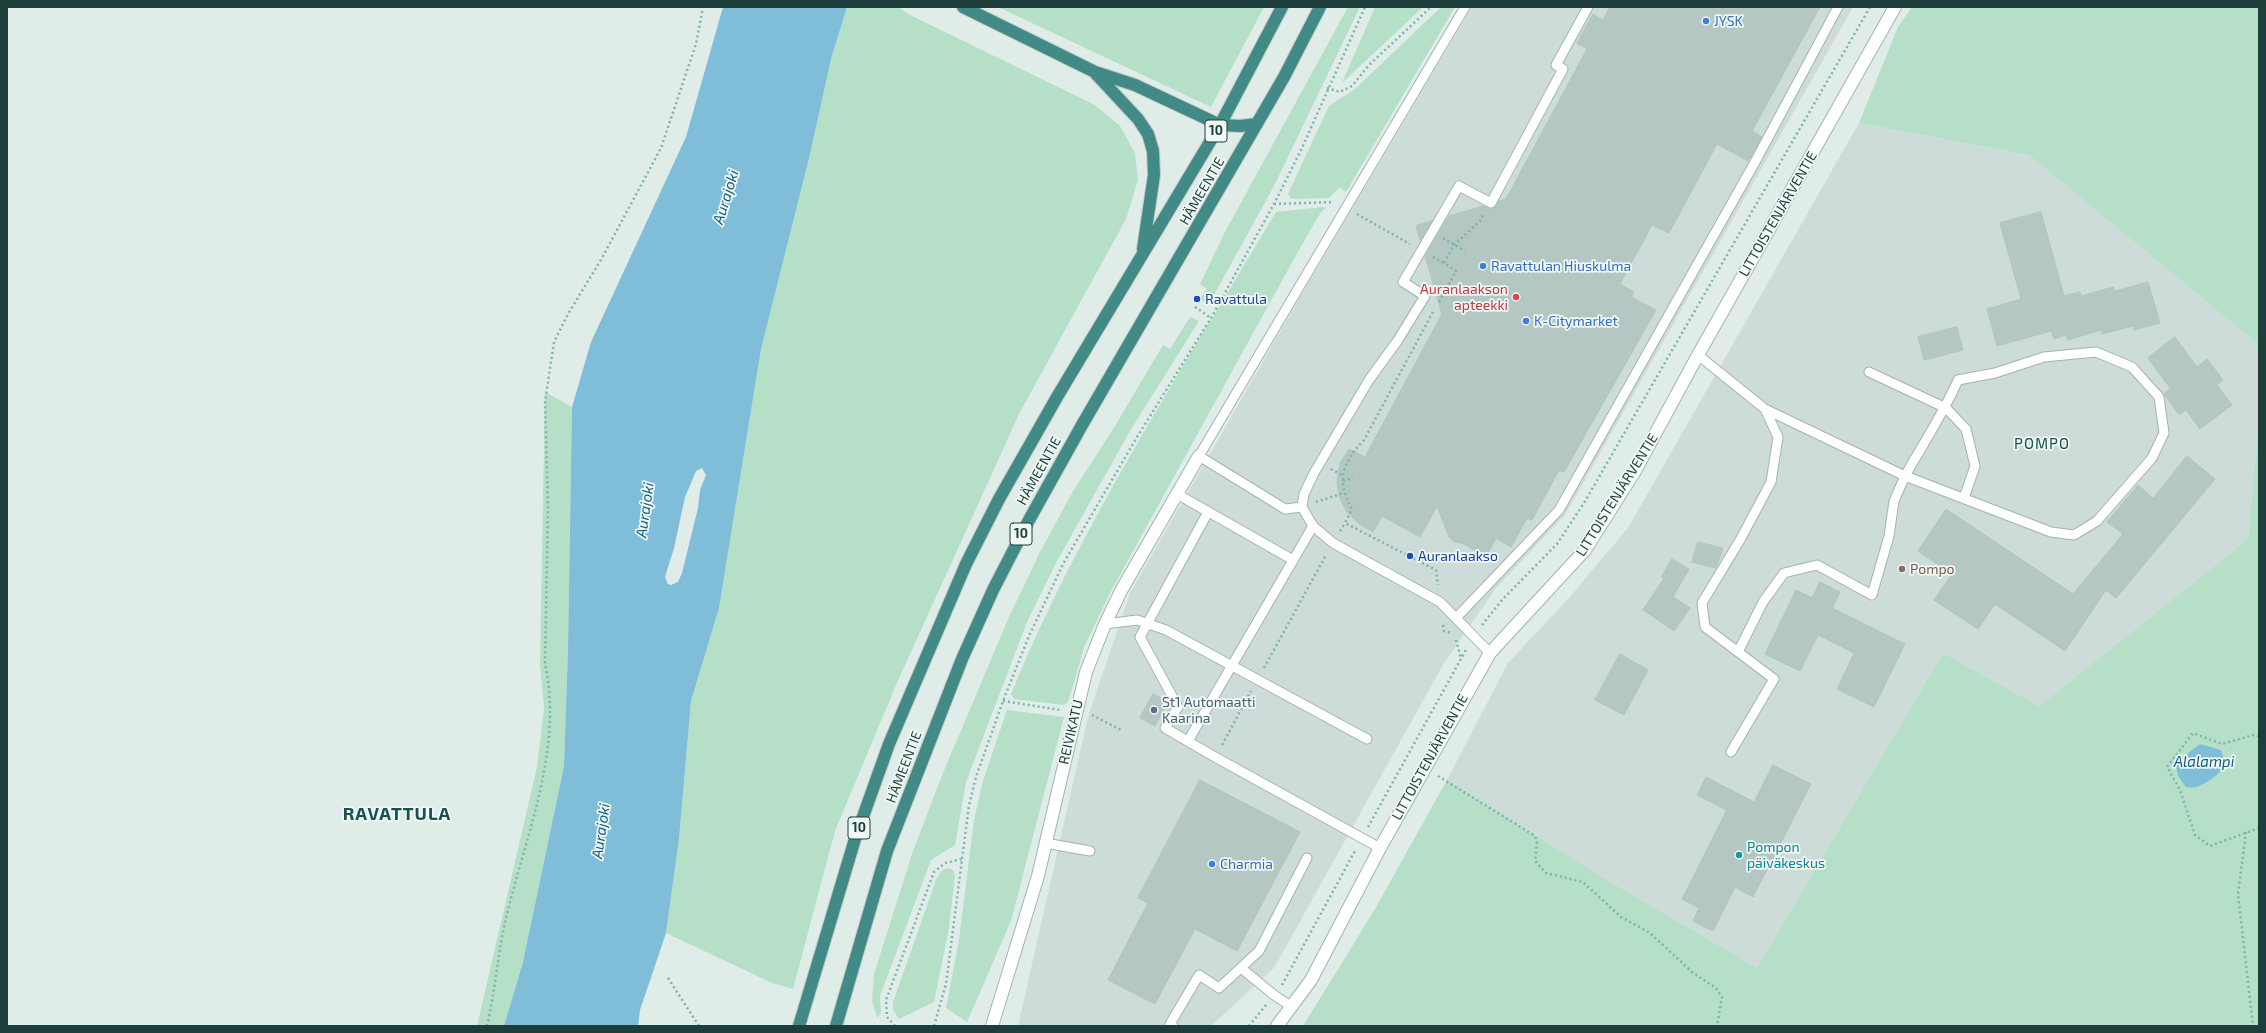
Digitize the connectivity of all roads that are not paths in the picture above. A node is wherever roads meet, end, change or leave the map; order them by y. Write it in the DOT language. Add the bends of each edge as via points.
graph roads {
  1 [pos="963,7"];
  2 [pos="1282,7"];
  3 [pos="1320,7"];
  4 [pos="1465,7"];
  5 [pos="1588,7"];
  6 [pos="1838,7"];
  7 [pos="1895,7"];
  8 [pos="1094,72"];
  9 [pos="1258,124"];
  10 [pos="1220,125"];
  11 [pos="1143,252"];
  12 [pos="1698,355"];
  13 [pos="1869,372"];
  14 [pos="1946,408"];
  15 [pos="1765,409"];
  16 [pos="1199,456"];
  17 [pos="1905,476"];
  18 [pos="1177,494"];
  19 [pos="1964,498"];
  20 [pos="1302,507"];
  21 [pos="1208,512"];
  22 [pos="1313,526"];
  23 [pos="1293,560"];
  24 [pos="1456,618"];
  25 [pos="1105,624"];
  26 [pos="1147,624"];
  27 [pos="1738,652"];
  28 [pos="1490,653"];
  29 [pos="1232,666"];
  30 [pos="1367,739"];
  31 [pos="1188,741"];
  32 [pos="1731,752"];
  33 [pos="1045,843"];
  34 [pos="1380,848"];
  35 [pos="1090,851"];
  36 [pos="1307,858"];
  37 [pos="1241,968"];
  38 [pos="1292,1007"];
  39 [pos="799,1026"];
  40 [pos="836,1026"];
  41 [pos="992,1026"];
  42 [pos="1173,1026"];
  43 [pos="1277,1026"];
  1 -- 8 [label="highway"];
  2 -- 10 [label="highway, HÄMEENTIE / 10"];
  3 -- 9 [label="highway, HÄMEENTIE / 10"];
  4 -- 16 [label="lane"];
  5 -- 20 [label="lane" via="1556,65 1563,69 1491,203 1459,186 1403,282 1425,296 1365,386 1314,473 1304,494"];
  6 -- 24 [label="lane" via="1755,162 1559,510"];
  7 -- 12 [label="street, LITTOISTENJÄRVENTIE"];
  8 -- 10 [label="highway" via="1135,85"];
  8 -- 11 [label="highway" via="1138,119 1148,134 1153,151 1154,175"];
  9 -- 10 [label="highway"];
  9 -- 40 [label="highway, HÄMEENTIE / 10" via="1078,432 993,590 962,659 887,851"];
  10 -- 11 [label="highway, HÄMEENTIE / 10"];
  11 -- 39 [label="highway, HÄMEENTIE / 10" via="1053,404 966,564 889,744 855,840"];
  12 -- 15 [label="lane"];
  12 -- 28 [label="street, LITTOISTENJÄRVENTIE" via="1635,471 1585,550"];
  13 -- 14 [label="lane"];
  14 -- 17 [label="lane"];
  14 -- 19 [label="lane" via="1966,429 1975,466"];
  14 -- 19 [label="lane" via="1958,380 1996,373 2044,357 2096,352 2132,367 2159,397 2164,433 2152,458 2097,521 2074,535 2051,532"];
  15 -- 17 [label="lane"];
  15 -- 27 [label="lane" via="1778,437 1771,482 1702,603 1705,627"];
  16 -- 18 [label="street, REIVIKATU"];
  16 -- 20 [label="lane" via="1285,509"];
  17 -- 19 [label="lane"];
  17 -- 27 [label="lane" via="1894,501 1889,536 1872,595 1817,565 1784,573 1763,602"];
  18 -- 21 [label="lane"];
  18 -- 25 [label="street, REIVIKATU" via="1122,589"];
  20 -- 22 [label="lane"];
  21 -- 23 [label="lane"];
  21 -- 26 [label="lane"];
  22 -- 23 [label="lane"];
  22 -- 24 [label="lane" via="1333,543 1440,602"];
  23 -- 29 [label="lane"];
  24 -- 28 [label="lane"];
  25 -- 26 [label="lane" via="1137,620"];
  25 -- 33 [label="street, REIVIKATU" via="1086,672"];
  26 -- 29 [label="lane" via="1166,630"];
  26 -- 31 [label="lane" via="1140,637 1178,707 1165,728"];
  27 -- 32 [label="lane" via="1774,679"];
  28 -- 34 [label="street, LITTOISTENJÄRVENTIE"];
  29 -- 30 [label="lane"];
  29 -- 31 [label="lane"];
  31 -- 34 [label="lane"];
  33 -- 35 [label="lane"];
  33 -- 41 [label="street, REIVIKATU" via="1015,955"];
  34 -- 38 [label="street, LITTOISTENJÄRVENTIE" via="1311,980"];
  36 -- 37 [label="lane" via="1259,951"];
  37 -- 38 [label="lane"];
  37 -- 42 [label="lane" via="1220,988 1199,975 1174,1014 1170,1024"];
  38 -- 43 [label="street, LITTOISTENJÄRVENTIE"];
}
